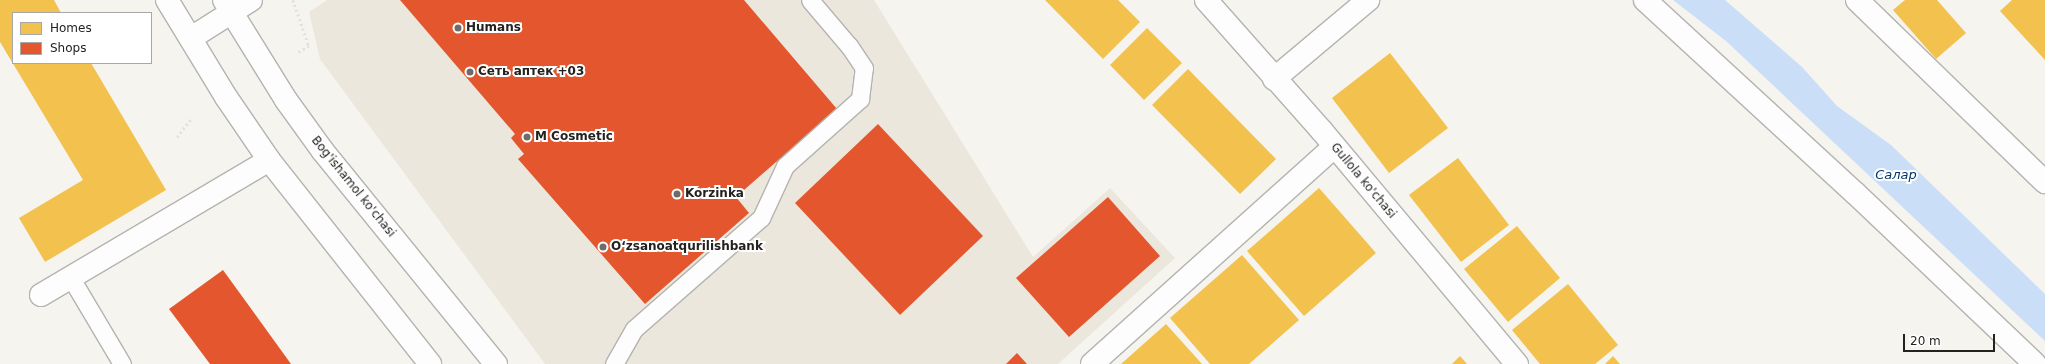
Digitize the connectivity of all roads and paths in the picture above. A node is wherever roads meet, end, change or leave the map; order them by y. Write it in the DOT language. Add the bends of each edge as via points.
graph roads {
  1 [pos="167,0"];
  2 [pos="251,0"];
  3 [pos="293,0"];
  4 [pos="810,0"];
  5 [pos="1206,0"];
  6 [pos="1368,0"];
  7 [pos="1645,0"];
  8 [pos="1857,0"];
  9 [pos="228,6"];
  10 [pos="191,38"];
  11 [pos="298,53"];
  12 [pos="1274,79"];
  13 [pos="192,118"];
  14 [pos="177,137"];
  15 [pos="1334,147"];
  16 [pos="269,160"];
  17 [pos="2045,182"];
  18 [pos="70,278"];
  19 [pos="41,295"];
  20 [pos="122,364"];
  21 [pos="430,364"];
  22 [pos="496,364"];
  23 [pos="614,364"];
  24 [pos="1092,364"];
  25 [pos="1517,364"];
  26 [pos="2034,364"];
  1 -- 10 [label="street"];
  2 -- 9 [label="street"];
  3 -- 11 [label="path" via="310,46"];
  4 -- 23 [label="lane" via="864,68 860,99 785,166 761,218 634,329"];
  5 -- 12 [label="street, Gullola ko'chasi"];
  6 -- 12 [label="street"];
  7 -- 26 [label="street" via="1855,193"];
  8 -- 17 [label="street"];
  9 -- 10 [label="street"];
  9 -- 22 [label="street, Bog'ishamol ko'chasi" via="286,100 322,150"];
  10 -- 16 [label="street" via="226,97"];
  12 -- 15 [label="street, Gullola ko'chasi"];
  13 -- 14 [label="path"];
  15 -- 24 [label="street"];
  15 -- 25 [label="street, Gullola ko'chasi"];
  16 -- 18 [label="street"];
  16 -- 21 [label="street"];
  18 -- 19 [label="street"];
  18 -- 20 [label="lane"];
}
